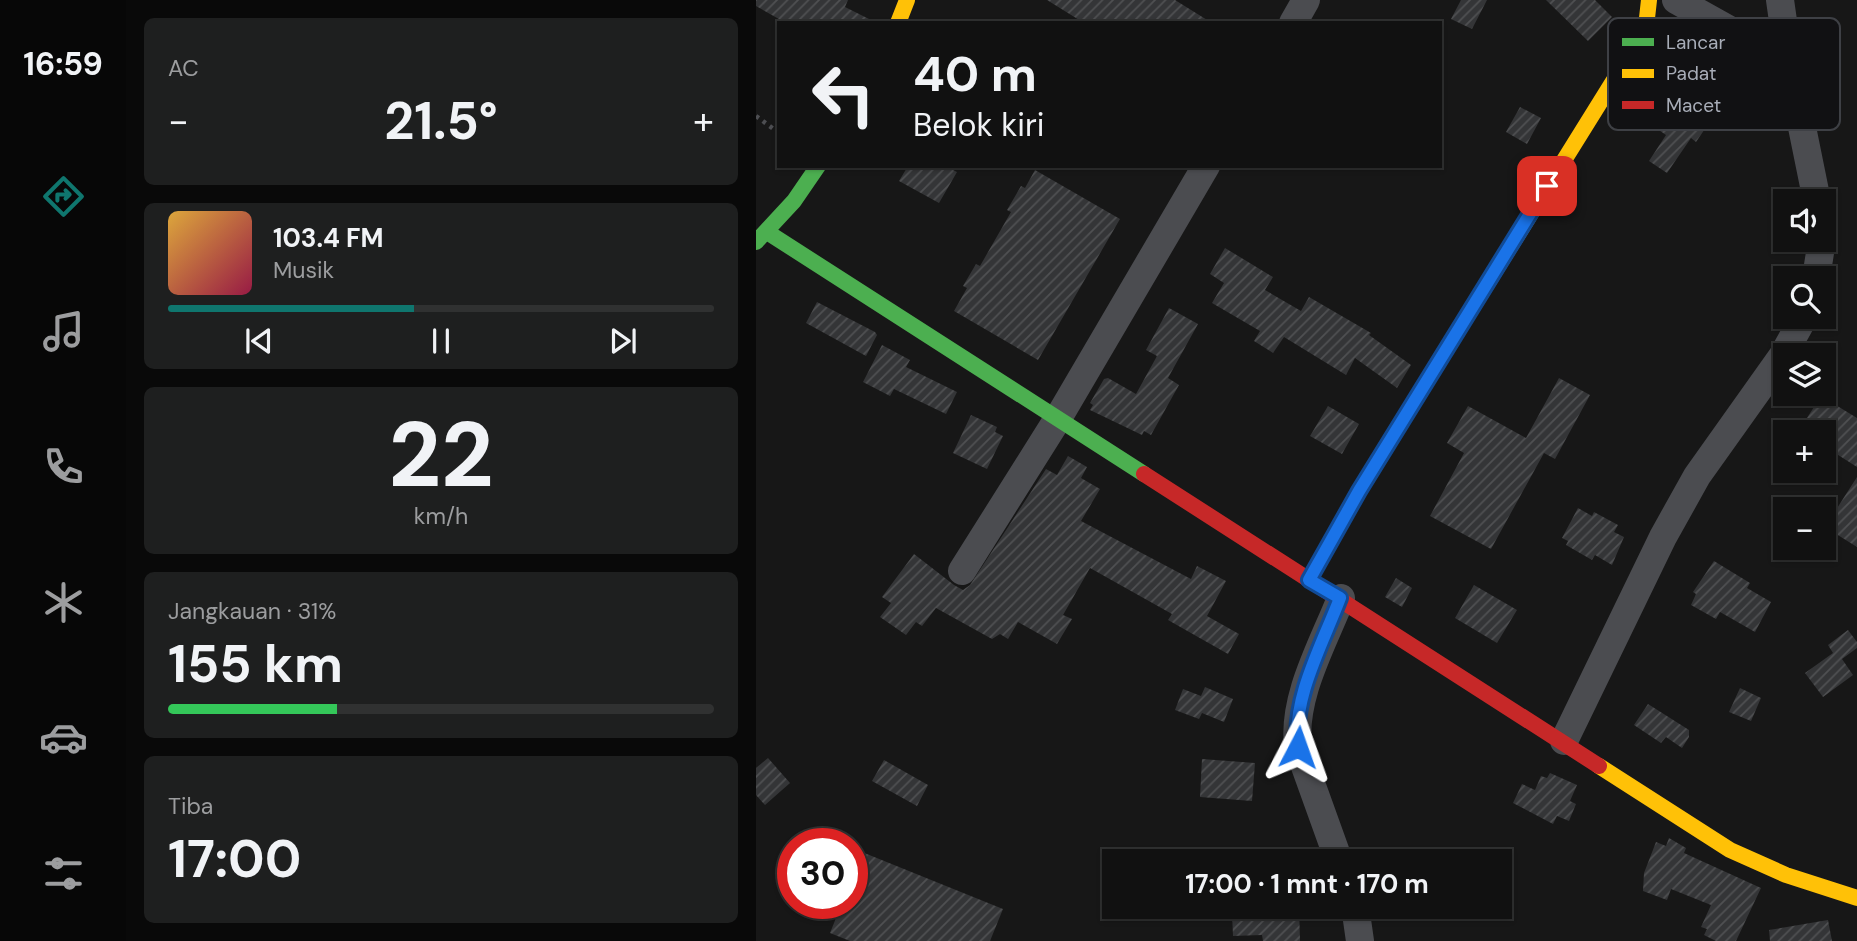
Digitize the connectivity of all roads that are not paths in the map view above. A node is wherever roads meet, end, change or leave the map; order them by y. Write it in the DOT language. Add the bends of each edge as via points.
graph roads {
  1 [pos="907,0"];
  2 [pos="1306,0"];
  3 [pos="1649,0"];
  4 [pos="1675,0"];
  5 [pos="1780,0"];
  6 [pos="1647,18"];
  7 [pos="1708,18"];
  8 [pos="1783,18"];
  9 [pos="899,21"];
  10 [pos="1294,21"];
  11 [pos="1608,90"];
  12 [pos="1803,130"];
  13 [pos="816,168"];
  14 [pos="1205,168"];
  15 [pos="1815,189"];
  16 [pos="761,237"];
  17 [pos="1797,329"];
  18 [pos="1057,420"];
  19 [pos="962,570"];
  20 [pos="1309,580"];
  21 [pos="1340,598"];
  22 [pos="1564,741"];
  23 [pos="1335,849"];
  24 [pos="1857,898"];
  25 [pos="1357,919"];
  26 [pos="1360,941"];
  1 -- 9 [label="main road"];
  2 -- 10 [label="street"];
  3 -- 6 [label="main road"];
  4 -- 7 [label="street"];
  5 -- 8 [label="street"];
  11 -- 20 [label="main road" via="1359,491"];
  12 -- 15 [label="street"];
  13 -- 16 [label="main road"];
  14 -- 18 [label="street"];
  16 -- 18 [label="main road"];
  17 -- 22 [label="street" via="1697,476 1662,537"];
  18 -- 19 [label="street"];
  18 -- 20 [label="main road"];
  20 -- 21 [label="main road"];
  21 -- 22 [label="main road"];
  21 -- 23 [label="street" via="1305,691 1296,731"];
  22 -- 24 [label="main road" via="1730,850 1786,875"];
  25 -- 26 [label="street"];
}
